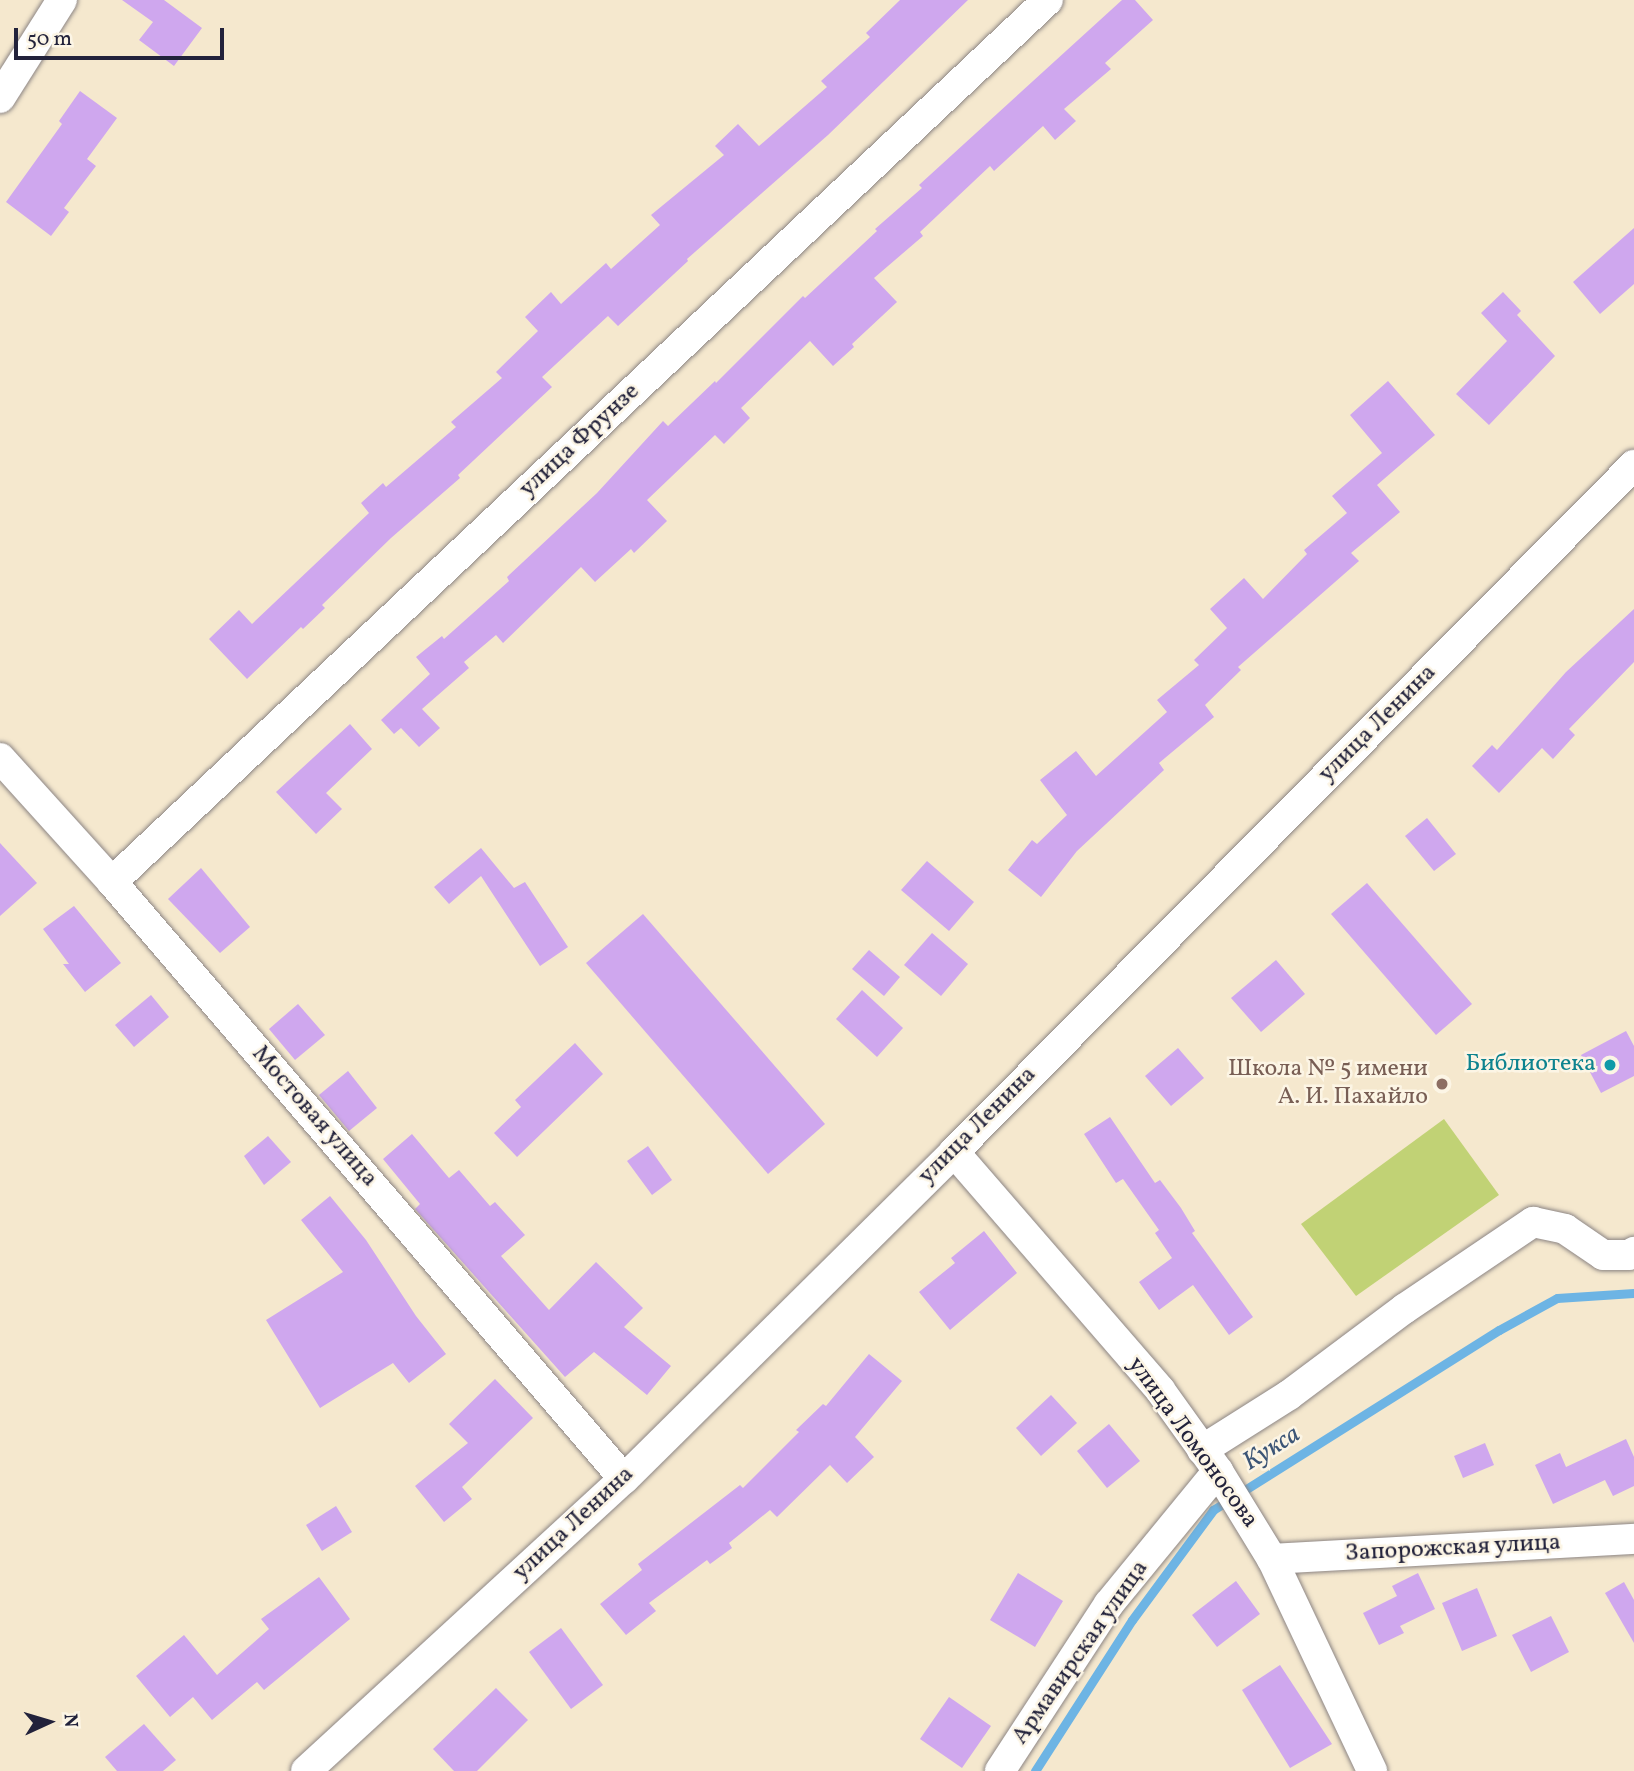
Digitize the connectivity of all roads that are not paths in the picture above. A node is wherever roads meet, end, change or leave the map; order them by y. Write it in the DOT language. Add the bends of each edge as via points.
graph roads {
  1 [pos="62,0"];
  2 [pos="1048,0"];
  3 [pos="0,98"];
  4 [pos="1634,464"];
  5 [pos="0,758"];
  6 [pos="112,882"];
  7 [pos="954,1152"];
  8 [pos="1634,1252"];
  9 [pos="1215,1468"];
  10 [pos="624,1479"];
  11 [pos="1634,1539"];
  12 [pos="1272,1559"];
  13 [pos="306,1771"];
  14 [pos="1000,1771"];
  15 [pos="1372,1771"];
  1 -- 3 [label="street"];
  2 -- 6 [label="street, улица Фрунзе"];
  4 -- 7 [label="street, улица Ленина"];
  5 -- 6 [label="street, Мостовая улица"];
  6 -- 10 [label="street, Мостовая улица"];
  7 -- 9 [label="street, улица Ломоносова" via="1160,1390"];
  7 -- 10 [label="street, улица Ленина"];
  8 -- 9 [label="street, Армавирская улица" via="1603,1255 1565,1229 1533,1222 1404,1309 1289,1395"];
  9 -- 12 [label="street, улица Ломоносова"];
  9 -- 14 [label="street, Армавирская улица" via="1109,1604"];
  10 -- 13 [label="street, улица Ленина"];
  11 -- 12 [label="street, Запорожская улица"];
  12 -- 15 [label="street, улица Ломоносова"];
}
